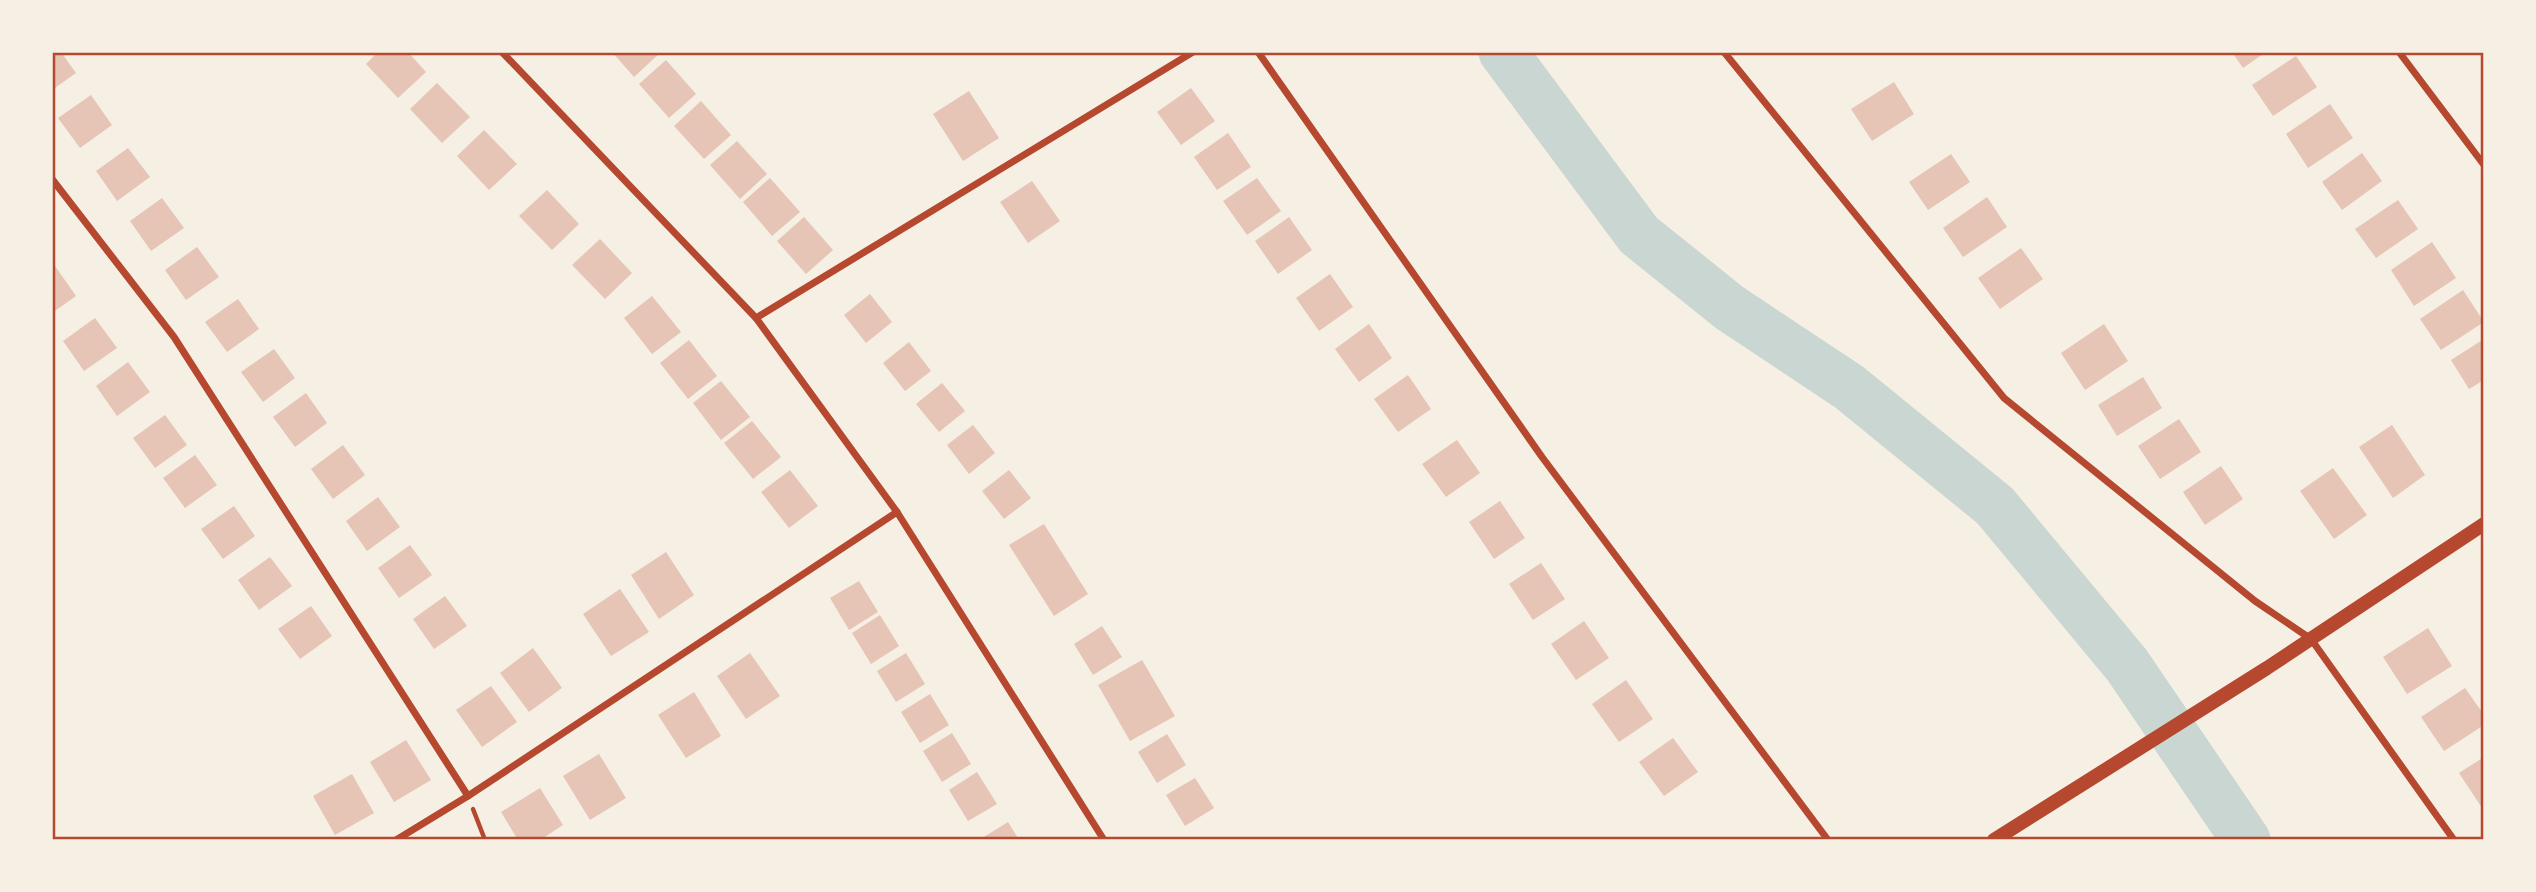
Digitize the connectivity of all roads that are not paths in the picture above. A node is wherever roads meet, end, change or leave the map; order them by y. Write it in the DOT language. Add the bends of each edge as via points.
graph roads {
  1 [pos="502,52"];
  2 [pos="1193,52"];
  3 [pos="1258,52"];
  4 [pos="1724,52"];
  5 [pos="2399,52"];
  6 [pos="2483,165"];
  7 [pos="52,179"];
  8 [pos="756,318"];
  9 [pos="897,512"];
  10 [pos="2483,524"];
  11 [pos="2311,639"];
  12 [pos="468,796"];
  13 [pos="396,839"];
  14 [pos="1104,839"];
  15 [pos="1828,839"];
  16 [pos="1994,839"];
  17 [pos="2454,839"];
  1 -- 8 [label="street"];
  2 -- 8 [label="street"];
  3 -- 15 [label="street" via="1542,457"];
  4 -- 11 [label="street" via="2004,398 2255,601"];
  5 -- 6 [label="street"];
  7 -- 12 [label="street" via="174,337"];
  8 -- 9 [label="street"];
  9 -- 12 [label="street"];
  9 -- 14 [label="street"];
  10 -- 11 [label="main road"];
  11 -- 16 [label="main road"];
  11 -- 17 [label="street"];
  12 -- 13 [label="street"];
}
